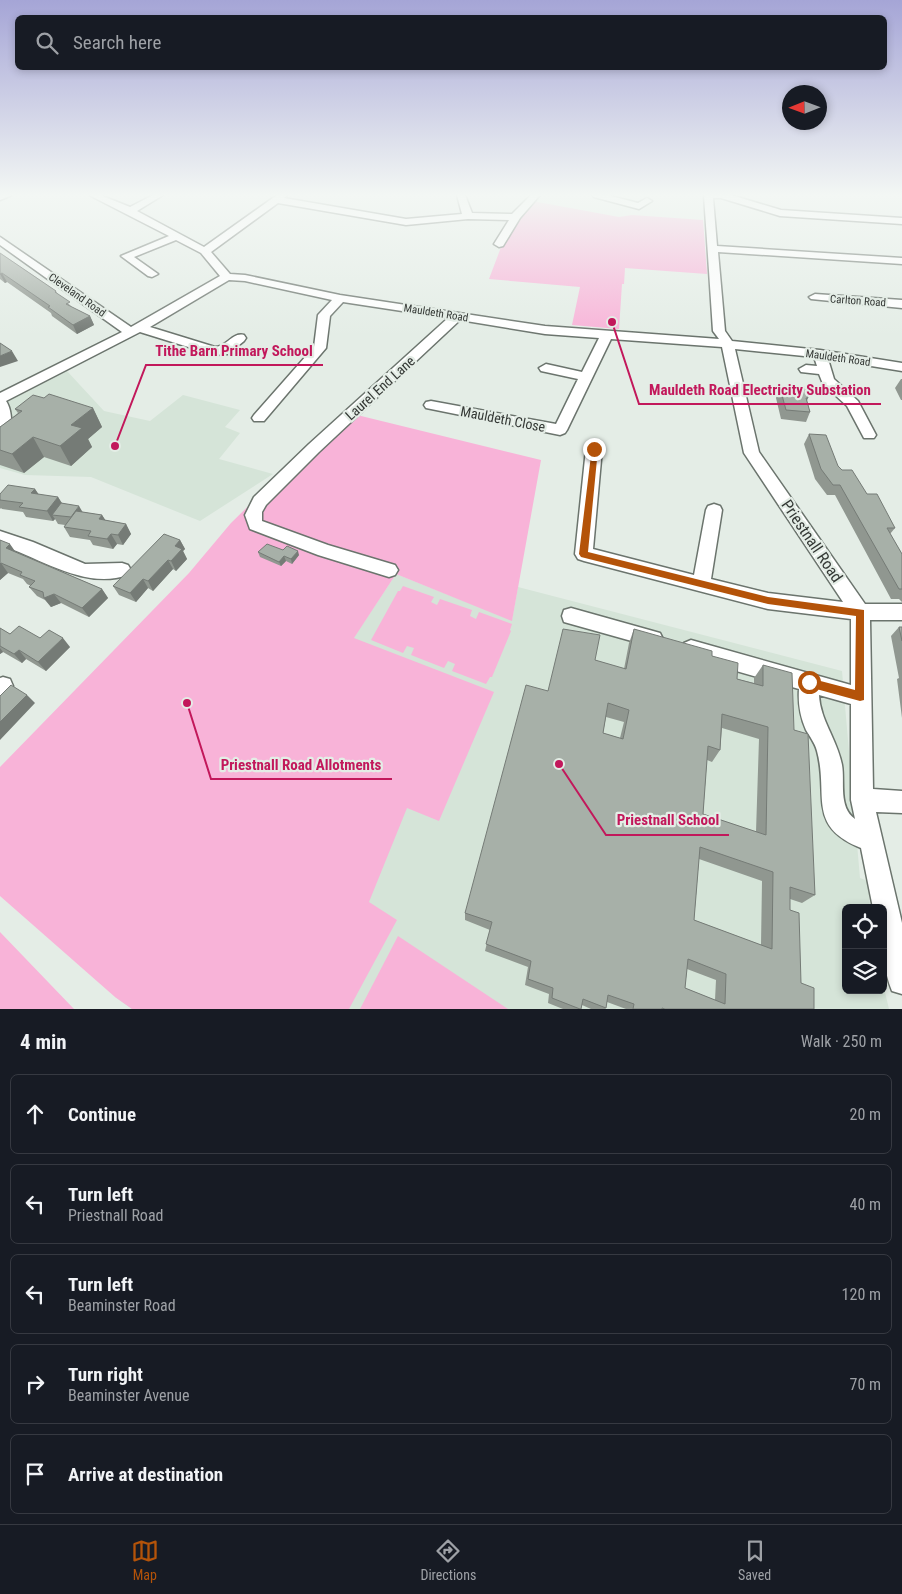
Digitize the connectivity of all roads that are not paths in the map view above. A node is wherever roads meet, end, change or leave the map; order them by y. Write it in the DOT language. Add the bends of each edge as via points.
graph roads {
  1 [pos="3,242"];
  2 [pos="161,242"];
  3 [pos="188,242"];
  4 [pos="217,242"];
  5 [pos="711,242"];
  6 [pos="712,249"];
  7 [pos="205,251"];
  8 [pos="902,261"];
  9 [pos="152,274"];
  10 [pos="227,278"];
  11 [pos="815,297"];
  12 [pos="340,298"];
  13 [pos="902,304"];
  14 [pos="458,316"];
  15 [pos="134,330"];
  16 [pos="607,334"];
  17 [pos="240,338"];
  18 [pos="728,344"];
  19 [pos="820,354"];
  20 [pos="902,367"];
  21 [pos="546,368"];
  22 [pos="806,369"];
  23 [pos="824,373"];
  24 [pos="842,375"];
  25 [pos="586,377"];
  26 [pos="0,398"];
  27 [pos="0,404"];
  28 [pos="431,405"];
  29 [pos="259,418"];
  30 [pos="4,429"];
  31 [pos="869,435"];
  32 [pos="594,449"];
  33 [pos="714,510"];
  34 [pos="0,538"];
  35 [pos="122,570"];
  36 [pos="389,570"];
  37 [pos="701,584"];
  38 [pos="860,612"];
  39 [pos="902,612"];
  40 [pos="572,616"];
  41 [pos="809,682"];
  42 [pos="860,697"];
  43 [pos="862,800"];
  44 [pos="902,802"];
  45 [pos="871,840"];
  46 [pos="902,981"];
  1 -- 15 [label="street, Cleveland Road"];
  2 -- 9 [label="street" via="126,256"];
  3 -- 7 [label="street"];
  4 -- 7 [label="street"];
  5 -- 6 [label="street, Priestnall Road"];
  6 -- 8 [label="street"];
  6 -- 18 [label="street, Priestnall Road" via="720,331"];
  7 -- 10 [label="street"];
  10 -- 12 [label="street, Mauldeth Road" via="245,278"];
  10 -- 15 [label="street"];
  11 -- 13 [label="street, Carlton Road"];
  12 -- 14 [label="street, Mauldeth Road"];
  12 -- 29 [label="street" via="324,314 320,348"];
  14 -- 16 [label="street, Mauldeth Road" via="545,330"];
  14 -- 36 [label="street, Laurel End Lane" via="302,460 255,508 253,515 256,525"];
  15 -- 17 [label="street, Cleveland Road" via="214,351 223,351"];
  15 -- 26 [label="street"];
  16 -- 18 [label="street, Mauldeth Road"];
  16 -- 25 [label="street, Mauldeth Close"];
  18 -- 19 [label="street, Mauldeth Road"];
  18 -- 38 [label="street, Priestnall Road" via="752,453"];
  19 -- 20 [label="street, Mauldeth Road"];
  19 -- 23 [label="street"];
  21 -- 25 [label="street"];
  22 -- 23 [label="street"];
  23 -- 24 [label="street"];
  23 -- 31 [label="street" via="828,381 853,404"];
  25 -- 28 [label="street, Mauldeth Close" via="560,430"];
  27 -- 30 [label="street"];
  32 -- 37 [label="street" via="584,554"];
  33 -- 37 [label="street"];
  34 -- 35 [label="street" via="84,570"];
  37 -- 38 [label="street" via="768,601"];
  38 -- 39 [label="street"];
  38 -- 42 [label="street"];
  40 -- 41 [label="street"];
  41 -- 42 [label="street"];
  41 -- 45 [label="street" via="810,714 829,753 834,811 838,820 854,835"];
  42 -- 43 [label="street"];
  43 -- 44 [label="street"];
  43 -- 45 [label="street"];
  45 -- 46 [label="street"];
}
